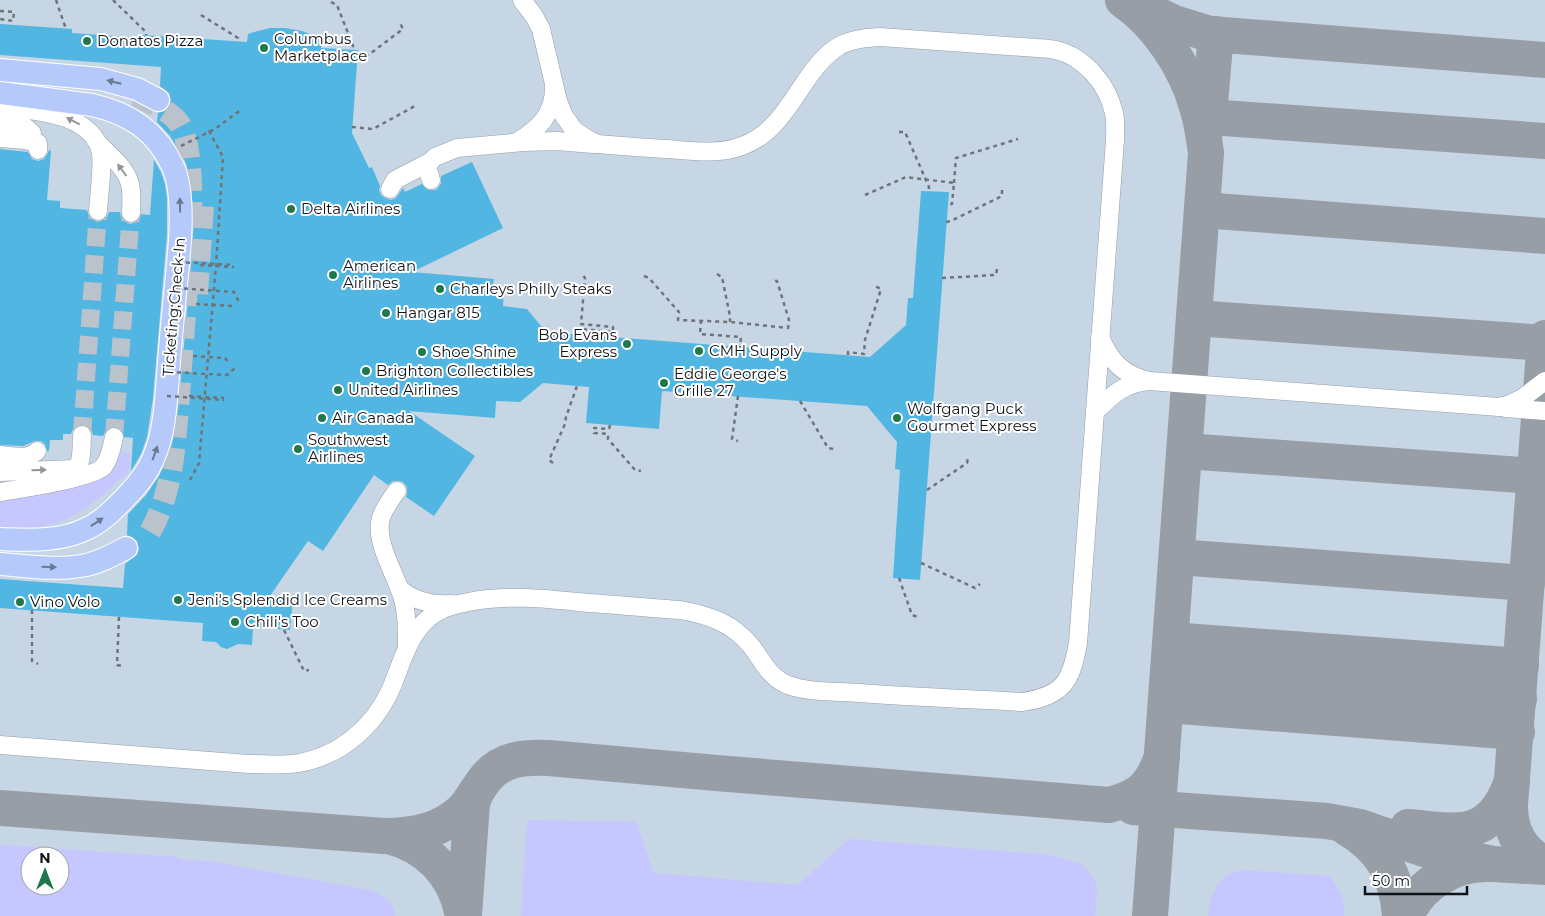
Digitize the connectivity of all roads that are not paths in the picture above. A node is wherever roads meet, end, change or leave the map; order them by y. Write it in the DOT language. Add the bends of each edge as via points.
graph roads {
  1 [pos="522,0"];
  2 [pos="0,70"];
  3 [pos="554,82"];
  4 [pos="0,93"];
  5 [pos="158,100"];
  6 [pos="0,106"];
  7 [pos="0,122"];
  8 [pos="32,133"];
  9 [pos="92,135"];
  10 [pos="0,138"];
  11 [pos="514,144"];
  12 [pos="598,144"];
  13 [pos="38,150"];
  14 [pos="430,162"];
  15 [pos="431,180"];
  16 [pos="390,188"];
  17 [pos="98,211"];
  18 [pos="131,213"];
  19 [pos="1100,337"];
  20 [pos="1149,381"];
  21 [pos="1545,381"];
  22 [pos="1499,407"];
  23 [pos="1545,411"];
  24 [pos="1095,412"];
  25 [pos="82,435"];
  26 [pos="114,437"];
  27 [pos="37,451"];
  28 [pos="0,455"];
  29 [pos="78,468"];
  30 [pos="0,472"];
  31 [pos="51,482"];
  32 [pos="397,491"];
  33 [pos="0,492"];
  34 [pos="0,539"];
  35 [pos="126,548"];
  36 [pos="0,564"];
  37 [pos="399,588"];
  38 [pos="462,603"];
  39 [pos="407,646"];
  40 [pos="0,745"];
  1 -- 3 [label="lane" via="541,29"];
  5 -- 2 [label="main road, one-way" via="131,87 101,79"];
  3 -- 11 [label="lane" via="552,101 544,120 537,129"];
  3 -- 12 [label="lane" via="568,123 579,134"];
  34 -- 4 [label="main road, Ticketing;Check-In, one-way" via="51,538 86,530 129,494 148,469 162,428 176,288 189,263 176,173 161,147 132,119 106,108"];
  9 -- 6 [label="lane, one-way" via="66,118"];
  7 -- 8 [label="lane" via="24,126"];
  9 -- 17 [label="lane" via="101,154"];
  18 -- 9 [label="lane, one-way" via="132,196 124,170"];
  10 -- 13 [label="lane" via="38,143"];
  11 -- 12 [label="lane" via="557,141"];
  11 -- 14 [label="lane" via="457,148"];
  12 -- 19 [label="lane" via="703,152 726,151 742,146 758,139 779,120 821,61 839,46 859,39 880,37 1058,50 1090,70 1102,84 1114,115 1115,140"];
  14 -- 15 [label="lane" via="427,167"];
  14 -- 16 [label="lane" via="395,180"];
  19 -- 20 [label="lane" via="1118,366 1126,373"];
  19 -- 24 [label="lane"];
  20 -- 22 [label="lane"];
  20 -- 24 [label="lane" via="1118,390"];
  21 -- 22 [label="lane" via="1518,401"];
  22 -- 23 [label="lane"];
  24 -- 38 [label="lane" via="1075,662 1067,681 1054,694 1041,699 1013,702 804,689 772,675 738,632 702,613 531,598 482,599"];
  25 -- 29 [label="lane"];
  26 -- 31 [label="lane" via="112,450 100,470"];
  27 -- 28 [label="lane" via="27,457"];
  30 -- 29 [label="lane, one-way"];
  29 -- 31 [label="lane" via="69,476"];
  31 -- 33 [label="lane"];
  32 -- 37 [label="lane" via="384,512 380,526 381,540"];
  36 -- 35 [label="main road, one-way" via="65,568 87,565"];
  37 -- 38 [label="lane" via="422,601"];
  37 -- 39 [label="lane" via="406,615"];
  38 -- 39 [label="lane" via="438,611"];
  39 -- 40 [label="lane" via="395,680 369,724 330,754 299,763 250,764"];
}
